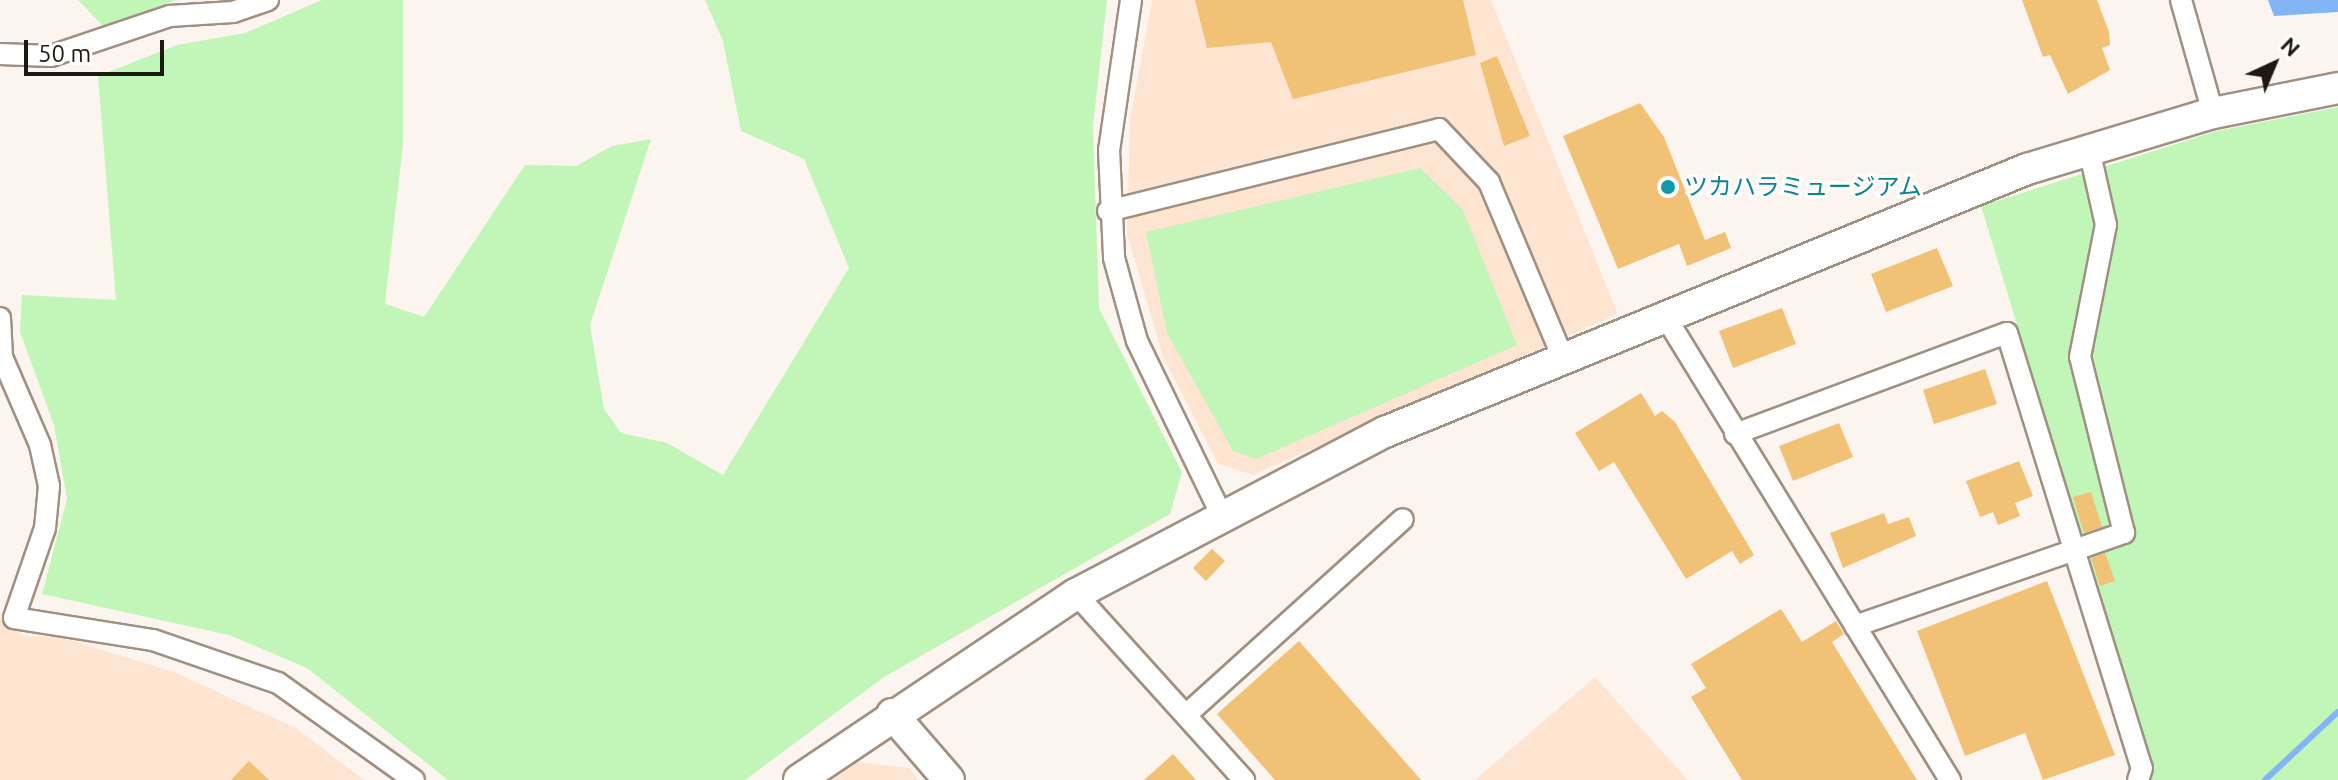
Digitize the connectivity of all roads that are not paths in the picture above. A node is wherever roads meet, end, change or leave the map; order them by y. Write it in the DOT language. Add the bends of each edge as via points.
graph roads {
  1 [pos="268,0"];
  2 [pos="1131,0"];
  3 [pos="2181,0"];
  4 [pos="0,54"];
  5 [pos="2338,88"];
  6 [pos="2213,113"];
  7 [pos="2089,149"];
  8 [pos="1108,211"];
  9 [pos="1665,316"];
  10 [pos="0,318"];
  11 [pos="1563,358"];
  12 [pos="1735,434"];
  13 [pos="1220,512"];
  14 [pos="1403,519"];
  15 [pos="2073,546"];
  16 [pos="1076,594"];
  17 [pos="1855,626"];
  18 [pos="892,714"];
  19 [pos="1186,715"];
  20 [pos="414,780"];
  21 [pos="799,780"];
  22 [pos="949,780"];
  23 [pos="1244,780"];
  24 [pos="1950,780"];
  25 [pos="2138,780"];
  1 -- 4 [label="street" via="233,12 170,16 51,56"];
  2 -- 8 [label="street"];
  3 -- 6 [label="street"];
  5 -- 6 [label="street"];
  6 -- 7 [label="street"];
  7 -- 9 [label="street" via="1865,231"];
  7 -- 15 [label="street" via="2106,225 2080,357 2126,525 2124,533"];
  8 -- 11 [label="street" via="1439,129 1489,182"];
  8 -- 13 [label="street" via="1137,341"];
  9 -- 11 [label="street"];
  9 -- 12 [label="street"];
  10 -- 20 [label="street" via="2,357 40,445 49,486 45,528 14,618 153,640 278,683"];
  11 -- 13 [label="street"];
  12 -- 15 [label="street" via="2007,333"];
  12 -- 17 [label="street"];
  13 -- 16 [label="street"];
  14 -- 19 [label="street"];
  15 -- 17 [label="street"];
  15 -- 25 [label="street" via="2142,768"];
  16 -- 18 [label="street"];
  16 -- 19 [label="street"];
  17 -- 24 [label="street"];
  18 -- 21 [label="street"];
  18 -- 22 [label="street"];
  19 -- 23 [label="street"];
}
